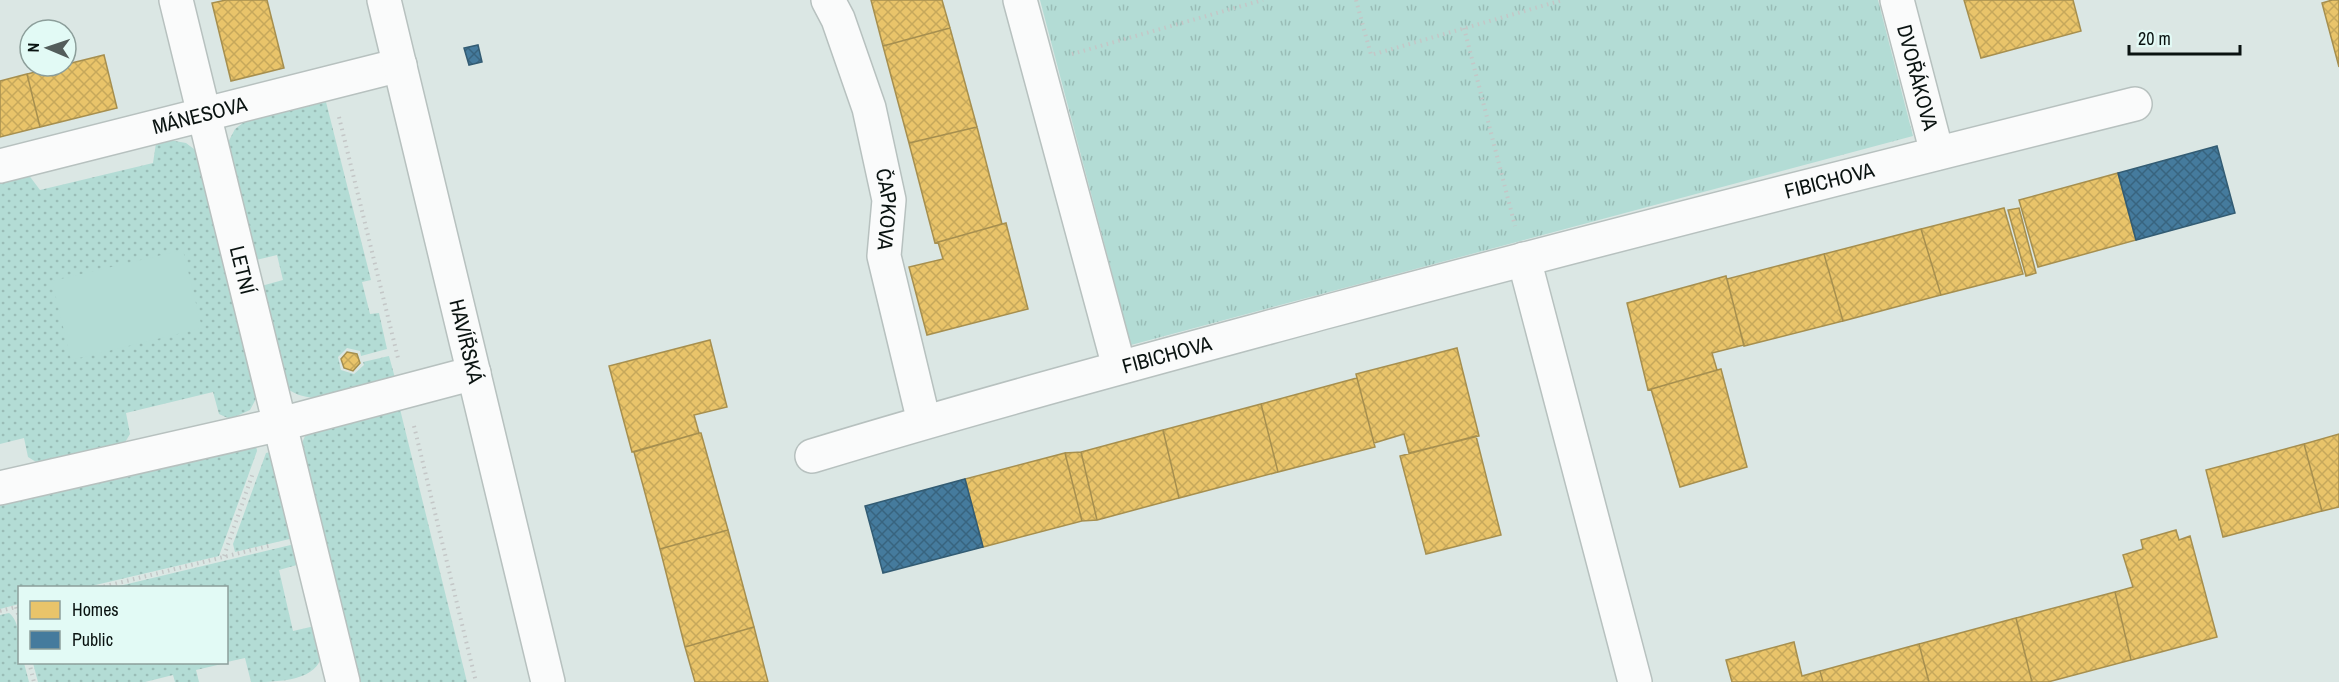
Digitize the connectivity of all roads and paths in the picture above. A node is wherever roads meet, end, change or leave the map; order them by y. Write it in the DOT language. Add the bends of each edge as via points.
graph roads {
  1 [pos="176,0"];
  2 [pos="384,0"];
  3 [pos="828,0"];
  4 [pos="1020,0"];
  5 [pos="1263,0"];
  6 [pos="1356,0"];
  7 [pos="1563,0"];
  8 [pos="1897,0"];
  9 [pos="1464,28"];
  10 [pos="1037,64"];
  11 [pos="400,65"];
  12 [pos="2135,104"];
  13 [pos="204,114"];
  14 [pos="1937,153"];
  15 [pos="0,166"];
  16 [pos="1524,259"];
  17 [pos="1119,367"];
  18 [pos="474,372"];
  19 [pos="924,422"];
  20 [pos="280,424"];
  21 [pos="812,456"];
  22 [pos="254,471"];
  23 [pos="0,488"];
  24 [pos="308,537"];
  25 [pos="224,557"];
  26 [pos="106,586"];
  27 [pos="18,607"];
  28 [pos="0,611"];
  29 [pos="29,664"];
  30 [pos="340,681"];
  31 [pos="34,682"];
  32 [pos="548,682"];
  33 [pos="1635,682"];
  1 -- 13 [label="street, LETNÍ"];
  2 -- 11 [label="street, HAVÍŘSKÁ"];
  3 -- 19 [label="street, ČAPKOVA" via="869,108 889,200 884,256"];
  4 -- 10 [label="street"];
  5 -- 10 [label="path"];
  6 -- 9 [label="path" via="1371,55"];
  7 -- 9 [label="path"];
  8 -- 14 [label="street, DVOŘÁKOVA"];
  9 -- 16 [label="path"];
  10 -- 17 [label="street"];
  11 -- 13 [label="street, MÁNESOVA"];
  11 -- 18 [label="street, HAVÍŘSKÁ"];
  12 -- 14 [label="street, FIBICHOVA"];
  13 -- 15 [label="street, MÁNESOVA"];
  13 -- 20 [label="street, LETNÍ"];
  14 -- 16 [label="street, FIBICHOVA"];
  16 -- 17 [label="street, FIBICHOVA"];
  16 -- 33 [label="street"];
  17 -- 19 [label="street, FIBICHOVA"];
  18 -- 20 [label="street"];
  18 -- 32 [label="street, HAVÍŘSKÁ"];
  19 -- 21 [label="street, FIBICHOVA"];
  20 -- 23 [label="street"];
  20 -- 24 [label="street, LETNÍ"];
  22 -- 25 [label="path"];
  24 -- 25 [label="path"];
  24 -- 30 [label="street, LETNÍ"];
  25 -- 26 [label="path"];
  27 -- 28 [label="path"];
  29 -- 31 [label="path"];
}
